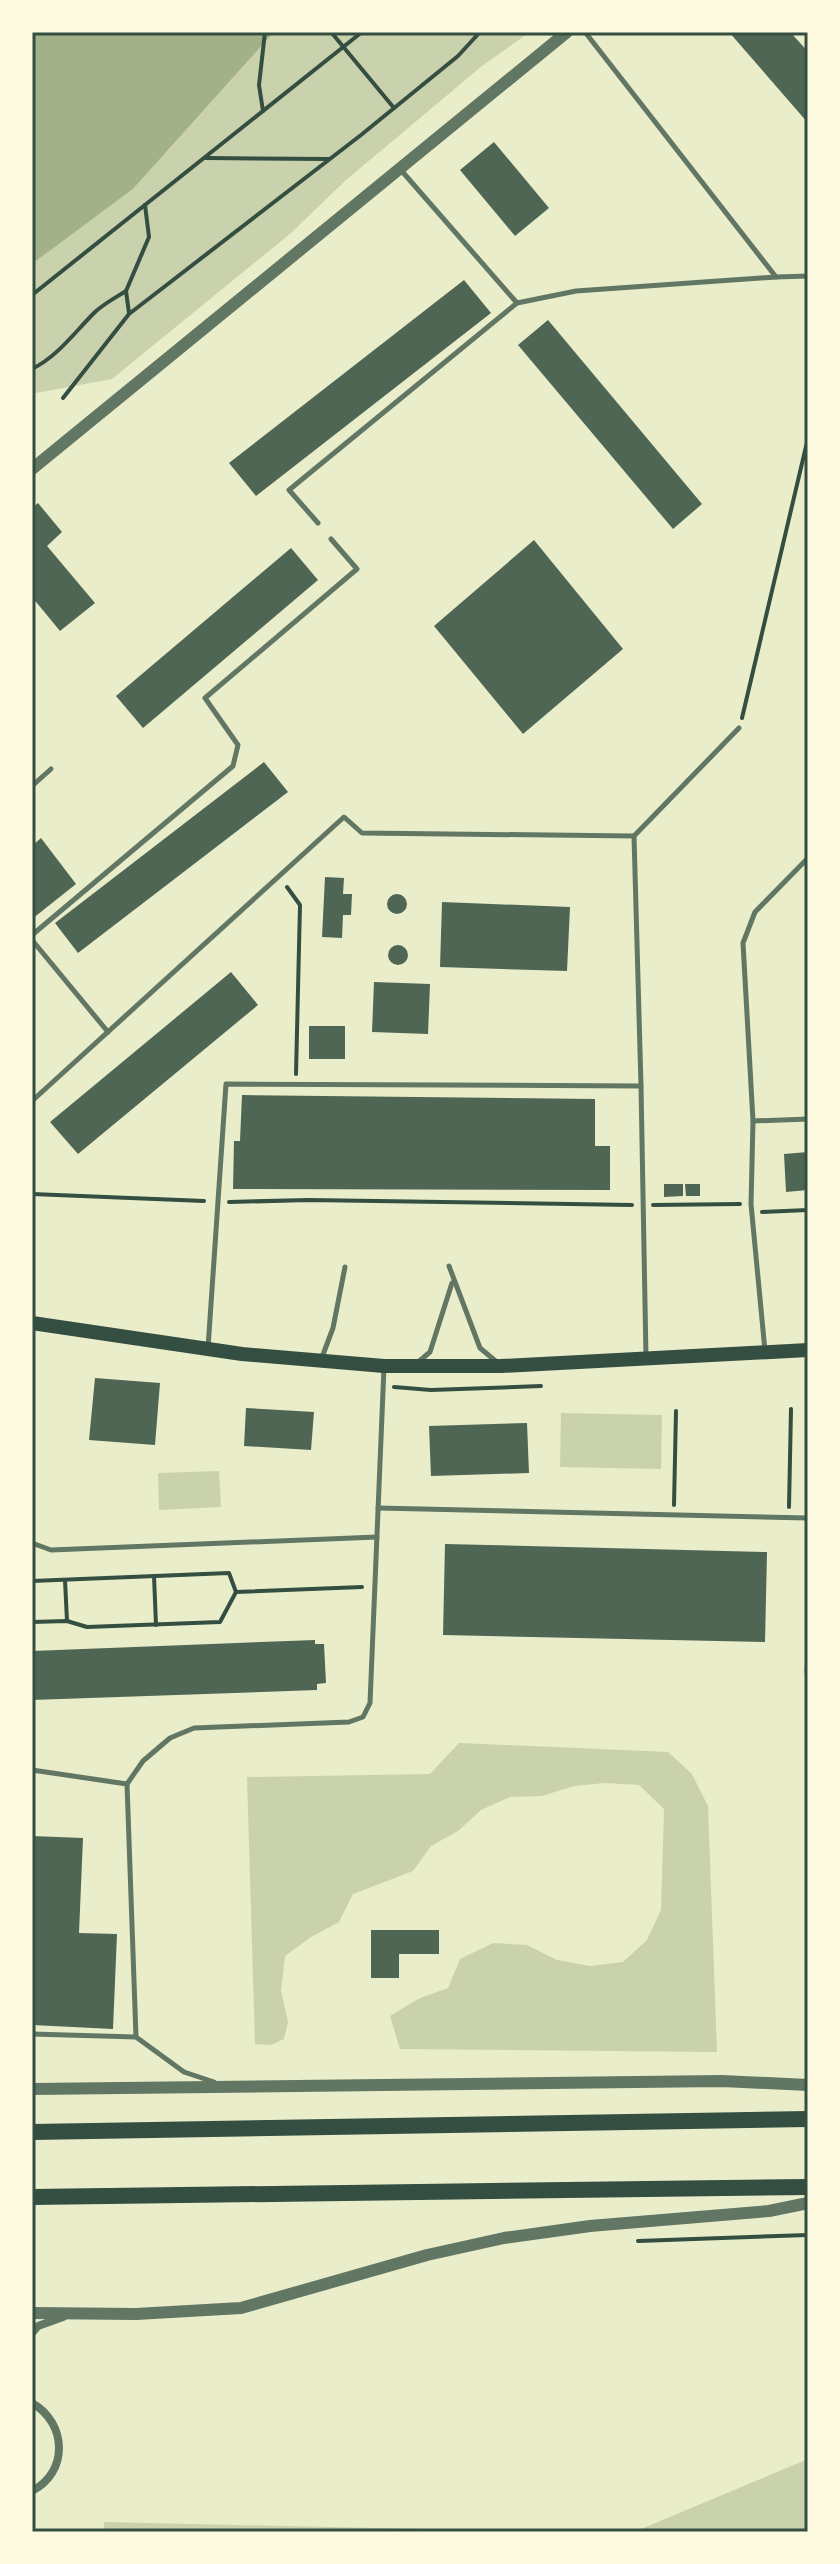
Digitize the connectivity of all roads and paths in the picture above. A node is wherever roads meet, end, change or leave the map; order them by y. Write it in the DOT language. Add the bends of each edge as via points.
graph roads {
  1 [pos="265,32"];
  2 [pos="331,32"];
  3 [pos="362,32"];
  4 [pos="480,32"];
  5 [pos="567,32"];
  6 [pos="585,32"];
  7 [pos="343,47"];
  8 [pos="394,108"];
  9 [pos="263,111"];
  10 [pos="203,158"];
  11 [pos="329,159"];
  12 [pos="399,168"];
  13 [pos="145,205"];
  14 [pos="808,276"];
  15 [pos="776,277"];
  16 [pos="126,291"];
  17 [pos="32,295"];
  18 [pos="517,303"];
  19 [pos="129,314"];
  20 [pos="32,369"];
  21 [pos="63,398"];
  22 [pos="808,438"];
  23 [pos="808,458"];
  24 [pos="802,462"];
  25 [pos="32,469"];
  26 [pos="318,523"];
  27 [pos="331,539"];
  28 [pos="739,728"];
  29 [pos="51,769"];
  30 [pos="32,786"];
  31 [pos="634,836"];
  32 [pos="808,858"];
  33 [pos="280,877"];
  34 [pos="32,937"];
  35 [pos="108,1032"];
  36 [pos="295,1085"];
  37 [pos="641,1086"];
  38 [pos="32,1101"];
  39 [pos="808,1119"];
  40 [pos="753,1121"];
  41 [pos="32,1194"];
  42 [pos="220,1202"];
  43 [pos="751,1204"];
  44 [pos="641,1205"];
  45 [pos="808,1210"];
  46 [pos="449,1266"];
  47 [pos="345,1267"];
  48 [pos="453,1282"];
  49 [pos="32,1323"];
  50 [pos="208,1349"];
  51 [pos="808,1350"];
  52 [pos="765,1352"];
  53 [pos="646,1358"];
  54 [pos="320,1361"];
  55 [pos="384,1366"];
  56 [pos="501,1366"];
  57 [pos="413,1367"];
  58 [pos="383,1386"];
  59 [pos="541,1386"];
  60 [pos="791,1409"];
  61 [pos="676,1411"];
  62 [pos="378,1508"];
  63 [pos="673,1515"];
  64 [pos="788,1518"];
  65 [pos="808,1518"];
  66 [pos="377,1537"];
  67 [pos="32,1543"];
  68 [pos="154,1576"];
  69 [pos="65,1580"];
  70 [pos="32,1581"];
  71 [pos="375,1587"];
  72 [pos="236,1592"];
  73 [pos="67,1621"];
  74 [pos="32,1622"];
  75 [pos="156,1625"];
  76 [pos="808,1649"];
  77 [pos="807,1672"];
  78 [pos="32,1770"];
  79 [pos="127,1784"];
  80 [pos="32,2034"];
  81 [pos="136,2037"];
  82 [pos="273,2084"];
  83 [pos="808,2085"];
  84 [pos="32,2089"];
  85 [pos="808,2119"];
  86 [pos="32,2132"];
  87 [pos="808,2187"];
  88 [pos="32,2197"];
  89 [pos="808,2203"];
  90 [pos="808,2235"];
  91 [pos="637,2241"];
  92 [pos="32,2313"];
  93 [pos="77,2314"];
  94 [pos="32,2333"];
  95 [pos="33,2403"];
  96 [pos="32,2491"];
  1 -- 9 [label="path" via="259,85"];
  2 -- 7 [label="path"];
  3 -- 7 [label="path"];
  4 -- 8 [label="path"];
  5 -- 12 [label="street"];
  6 -- 15 [label="lane"];
  7 -- 8 [label="path"];
  7 -- 9 [label="path"];
  8 -- 11 [label="path"];
  9 -- 10 [label="path"];
  10 -- 11 [label="path"];
  10 -- 13 [label="path"];
  11 -- 19 [label="path"];
  12 -- 18 [label="lane"];
  12 -- 25 [label="street"];
  13 -- 16 [label="path" via="149,237"];
  13 -- 17 [label="path"];
  14 -- 15 [label="lane"];
  15 -- 18 [label="lane" via="576,291"];
  16 -- 19 [label="path"];
  16 -- 20 [label="path"];
  18 -- 26 [label="lane" via="289,490"];
  19 -- 21 [label="path"];
  22 -- 24 [label="path"];
  23 -- 24 [label="path"];
  24 -- 28 [label="path"];
  27 -- 34 [label="lane" via="357,569 205,698 238,745 233,766"];
  28 -- 31 [label="lane"];
  29 -- 30 [label="lane"];
  31 -- 33 [label="lane" via="362,833 344,817"];
  31 -- 37 [label="lane"];
  32 -- 40 [label="lane" via="755,912 743,943"];
  33 -- 35 [label="lane"];
  33 -- 36 [label="path" via="300,905"];
  34 -- 35 [label="lane"];
  35 -- 38 [label="lane"];
  36 -- 37 [label="lane"];
  36 -- 42 [label="lane" via="226,1084"];
  37 -- 44 [label="lane"];
  39 -- 40 [label="lane"];
  40 -- 43 [label="lane"];
  41 -- 42 [label="path"];
  42 -- 44 [label="path"];
  42 -- 50 [label="lane"];
  43 -- 44 [label="path"];
  43 -- 45 [label="path" via="762,1212"];
  43 -- 52 [label="lane"];
  44 -- 53 [label="lane"];
  46 -- 48 [label="lane"];
  47 -- 54 [label="lane" via="333,1328"];
  48 -- 56 [label="lane" via="480,1348"];
  48 -- 57 [label="lane" via="430,1352"];
  49 -- 50 [label="main road"];
  50 -- 54 [label="main road"];
  51 -- 52 [label="main road"];
  52 -- 53 [label="main road"];
  53 -- 56 [label="main road"];
  54 -- 55 [label="main road"];
  55 -- 57 [label="main road"];
  55 -- 58 [label="lane"];
  56 -- 57 [label="main road"];
  58 -- 59 [label="path"];
  58 -- 62 [label="lane"];
  60 -- 64 [label="path"];
  61 -- 63 [label="path"];
  62 -- 63 [label="lane"];
  62 -- 66 [label="lane"];
  63 -- 64 [label="lane"];
  64 -- 65 [label="lane"];
  66 -- 67 [label="lane" via="51,1550"];
  66 -- 71 [label="lane"];
  68 -- 69 [label="path"];
  68 -- 72 [label="path" via="229,1573"];
  68 -- 75 [label="path"];
  69 -- 70 [label="path"];
  69 -- 73 [label="path"];
  71 -- 72 [label="path"];
  71 -- 79 [label="lane" via="370,1703 363,1717 349,1722 194,1728 170,1738 143,1761"];
  72 -- 75 [label="path" via="220,1622"];
  73 -- 74 [label="path"];
  73 -- 75 [label="path" via="87,1627"];
  76 -- 77 [label="lane"];
  78 -- 79 [label="lane"];
  79 -- 81 [label="lane"];
  80 -- 81 [label="lane"];
  81 -- 82 [label="lane" via="184,2072 207,2080"];
  82 -- 83 [label="street"];
  82 -- 84 [label="street"];
  85 -- 86 [label="highway"];
  87 -- 88 [label="highway"];
  89 -- 93 [label="street" via="504,2238 241,2308"];
  90 -- 91 [label="path"];
  92 -- 93 [label="street"];
  93 -- 94 [label="street" via="52,2320"];
  95 -- 96 [label="street" via="53,2421 60,2445 55,2468"];
}
